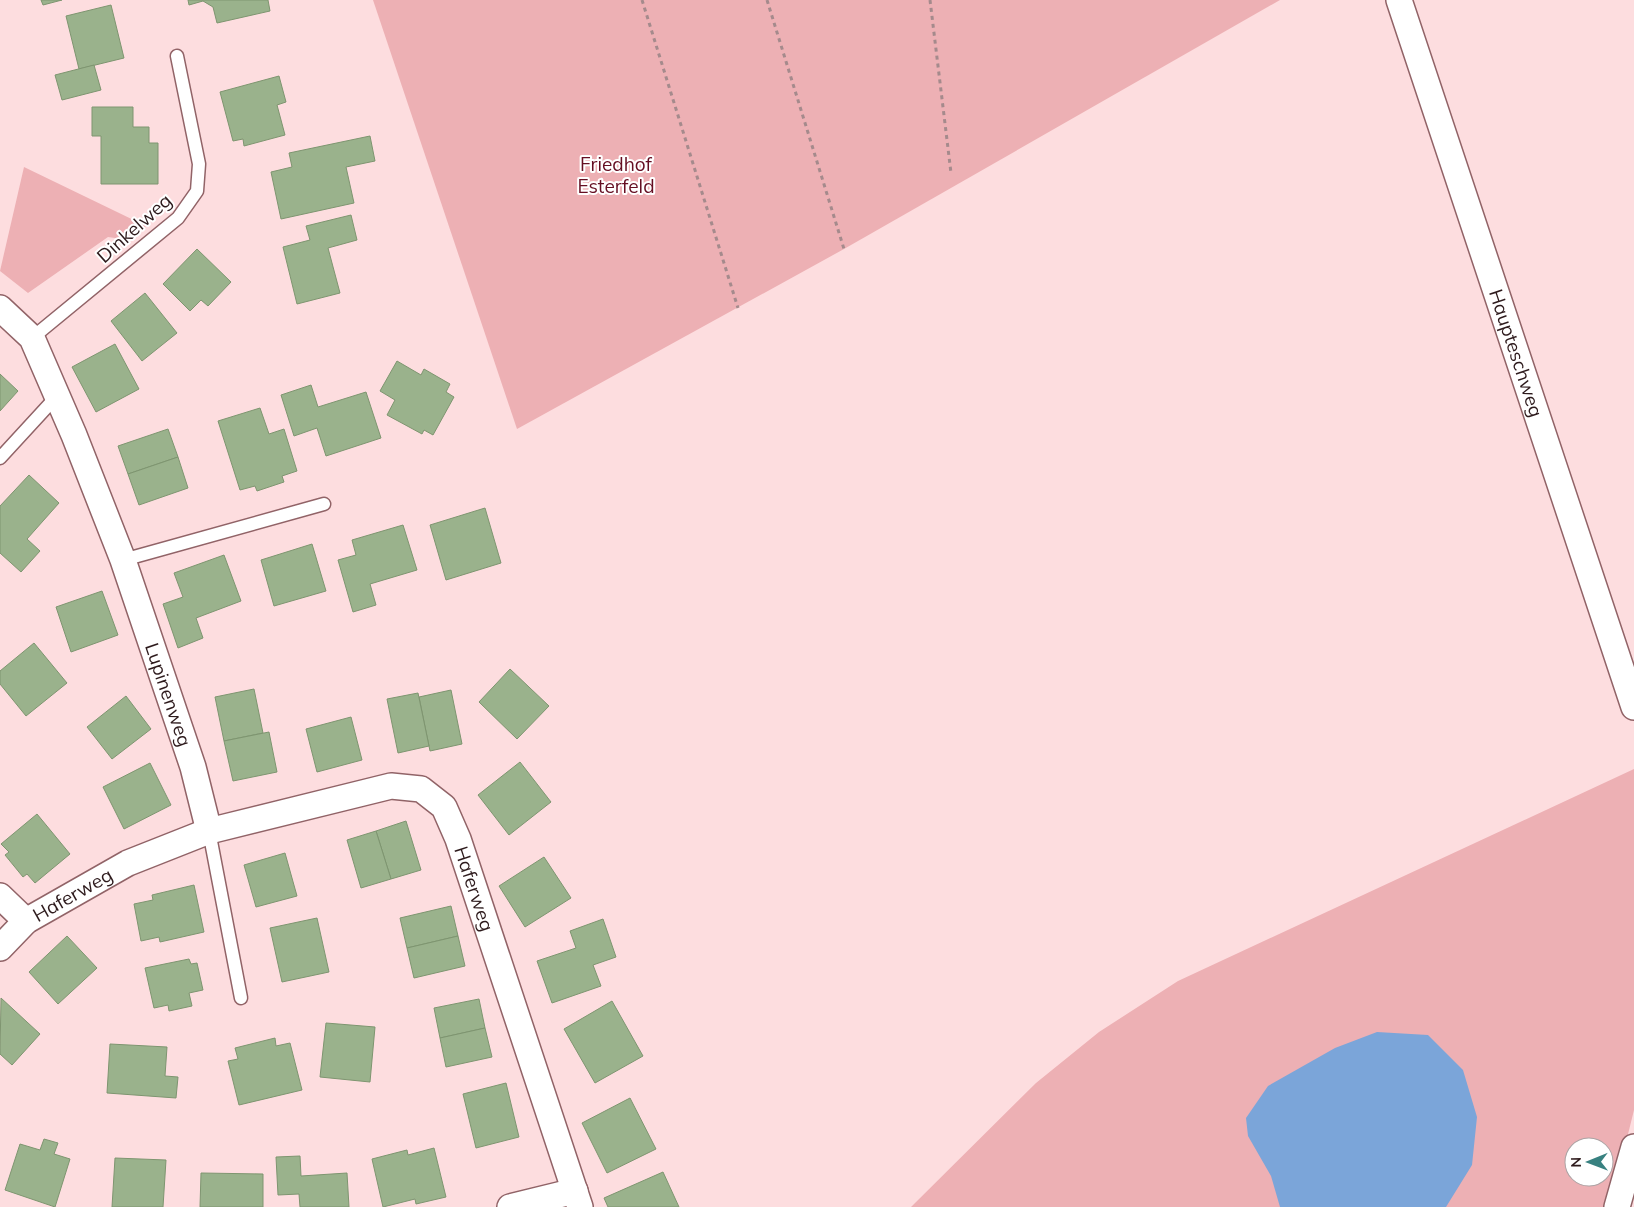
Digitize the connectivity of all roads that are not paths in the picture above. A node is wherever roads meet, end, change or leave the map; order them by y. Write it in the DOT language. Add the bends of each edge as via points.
graph roads {
  1 [pos="1400,0"];
  2 [pos="177,56"];
  3 [pos="0,308"];
  4 [pos="32,338"];
  5 [pos="58,396"];
  6 [pos="0,458"];
  7 [pos="324,504"];
  8 [pos="123,560"];
  9 [pos="1634,707"];
  10 [pos="209,831"];
  11 [pos="0,896"];
  12 [pos="26,921"];
  13 [pos="0,948"];
  14 [pos="240,998"];
  15 [pos="1634,1148"];
  16 [pos="578,1199"];
  17 [pos="510,1207"];
  18 [pos="1617,1207"];
  1 -- 9 [label="street, Haupteschweg"];
  2 -- 4 [label="lane, Dinkelweg" via="199,164 197,191 178,218"];
  3 -- 4 [label="street, Lupinenweg"];
  4 -- 5 [label="street, Lupinenweg"];
  5 -- 6 [label="lane"];
  5 -- 8 [label="street, Lupinenweg"];
  7 -- 8 [label="lane"];
  8 -- 10 [label="street, Lupinenweg" via="193,767"];
  10 -- 12 [label="street, Haferweg" via="128,863"];
  10 -- 14 [label="lane"];
  10 -- 16 [label="street, Haferweg" via="391,786 421,789 444,807 458,839"];
  11 -- 12 [label="street"];
  12 -- 13 [label="street, Haferweg"];
  15 -- 18 [label="street"];
  16 -- 17 [label="street"];
}
